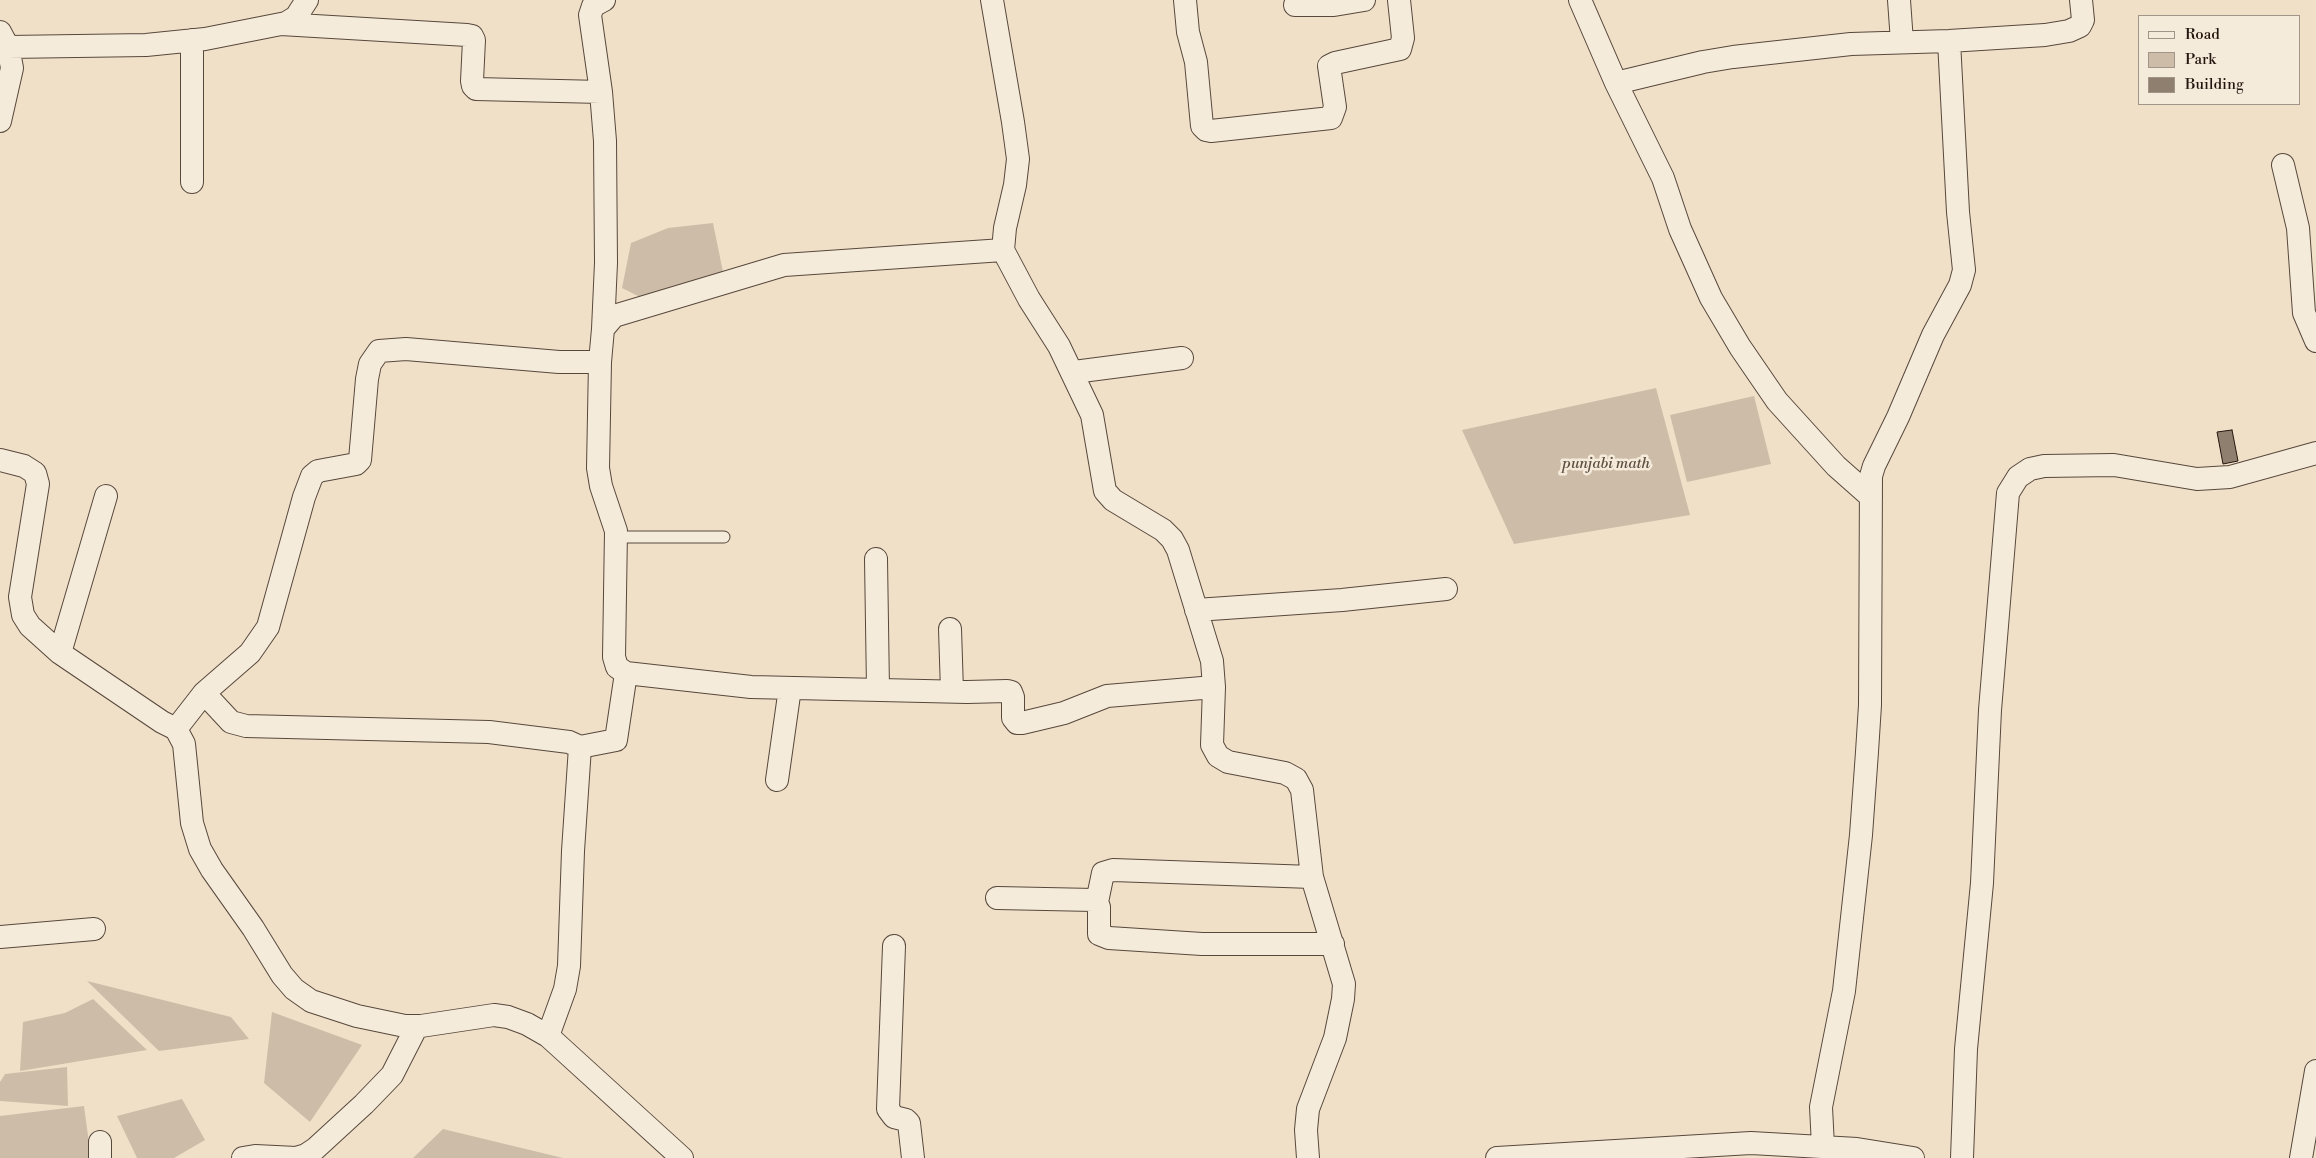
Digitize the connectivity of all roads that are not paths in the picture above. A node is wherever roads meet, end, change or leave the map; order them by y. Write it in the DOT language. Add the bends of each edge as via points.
graph roads {
  1 [pos="307,0"];
  2 [pos="604,0"];
  3 [pos="992,0"];
  4 [pos="1185,0"];
  5 [pos="1364,0"];
  6 [pos="1399,0"];
  7 [pos="1580,0"];
  8 [pos="1899,0"];
  9 [pos="2081,0"];
  10 [pos="1295,5"];
  11 [pos="281,24"];
  12 [pos="4,40"];
  13 [pos="192,40"];
  14 [pos="1949,41"];
  15 [pos="1902,42"];
  16 [pos="1616,83"];
  17 [pos="601,92"];
  18 [pos="0,121"];
  19 [pos="2283,165"];
  20 [pos="192,182"];
  21 [pos="1003,250"];
  22 [pos="603,329"];
  23 [pos="2316,341"];
  24 [pos="1182,358"];
  25 [pos="600,362"];
  26 [pos="1074,372"];
  27 [pos="2316,454"];
  28 [pos="0,460"];
  29 [pos="106,496"];
  30 [pos="1871,497"];
  31 [pos="616,537"];
  32 [pos="724,537"];
  33 [pos="876,559"];
  34 [pos="1446,589"];
  35 [pos="1196,610"];
  36 [pos="950,629"];
  37 [pos="60,653"];
  38 [pos="626,673"];
  39 [pos="1214,687"];
  40 [pos="790,688"];
  41 [pos="878,689"];
  42 [pos="952,691"];
  43 [pos="204,693"];
  44 [pos="176,729"];
  45 [pos="580,747"];
  46 [pos="778,780"];
  47 [pos="1312,877"];
  48 [pos="997,898"];
  49 [pos="1097,902"];
  50 [pos="94,929"];
  51 [pos="0,937"];
  52 [pos="1333,944"];
  53 [pos="894,946"];
  54 [pos="417,1026"];
  55 [pos="548,1036"];
  56 [pos="2315,1075"];
  57 [pos="1823,1146"];
  58 [pos="244,1158"];
  59 [pos="682,1158"];
  60 [pos="913,1158"];
  61 [pos="1308,1158"];
  62 [pos="1497,1158"];
  63 [pos="1913,1158"];
  64 [pos="1962,1158"];
  65 [pos="2302,1158"];
  1 -- 11 [label="street" via="296,17"];
  2 -- 17 [label="street" via="590,9"];
  3 -- 21 [label="street" via="1018,159"];
  4 -- 6 [label="street" via="1188,32 1196,62 1202,126 1211,131 1331,118 1335,107 1329,66 1400,49 1403,38"];
  5 -- 10 [label="street" via="1334,5"];
  7 -- 16 [label="street"];
  8 -- 15 [label="street"];
  9 -- 14 [label="street" via="2083,20 2074,30"];
  11 -- 13 [label="street"];
  11 -- 17 [label="street" via="467,34 474,40 472,80 476,89"];
  12 -- 13 [label="street" via="146,45"];
  12 -- 18 [label="street" via="12,68"];
  13 -- 20 [label="street"];
  14 -- 15 [label="street"];
  14 -- 30 [label="street" via="1964,270 1960,286 1933,335 1874,466"];
  15 -- 16 [label="street" via="1851,44 1703,62"];
  16 -- 30 [label="street" via="1663,178 1680,230 1711,298 1740,348 1777,401 1829,459"];
  17 -- 22 [label="street" via="605,141"];
  19 -- 23 [label="street" via="2298,228 2304,313"];
  21 -- 22 [label="street" via="784,265 614,316"];
  21 -- 26 [label="street"];
  22 -- 25 [label="street"];
  24 -- 26 [label="street"];
  25 -- 31 [label="street" via="598,468"];
  25 -- 43 [label="street" via="559,362 406,349 379,351 370,364 367,379 360,460 356,464 318,471 312,476 268,627 250,653"];
  26 -- 35 [label="street" via="1092,415 1105,491 1113,500 1163,530 1172,539"];
  27 -- 64 [label="street" via="2230,477 2197,479 2114,465 2044,466 2018,477 2008,493 1990,710 1982,883 1966,1049"];
  28 -- 37 [label="street" via="24,466 35,473 38,484 20,598 23,615 30,626"];
  29 -- 37 [label="street"];
  30 -- 57 [label="street" via="1870,705 1863,808 1844,990 1821,1107"];
  31 -- 32 [label="lane"];
  31 -- 38 [label="street" via="614,657 617,667"];
  33 -- 41 [label="street"];
  34 -- 35 [label="street"];
  35 -- 39 [label="street" via="1212,661"];
  36 -- 42 [label="street"];
  37 -- 44 [label="street"];
  38 -- 40 [label="street" via="751,687"];
  38 -- 45 [label="street" via="616,740"];
  39 -- 42 [label="street" via="1107,696 1056,716 1022,723 1013,718 1011,692"];
  39 -- 47 [label="street" via="1212,745 1218,756 1228,762 1285,773 1296,779 1302,790"];
  40 -- 41 [label="street"];
  40 -- 46 [label="street"];
  41 -- 42 [label="street"];
  43 -- 44 [label="street"];
  43 -- 45 [label="street" via="231,722 246,726 489,732 569,742"];
  44 -- 54 [label="street" via="184,744 192,823 200,849 282,976 311,1001 366,1019"];
  45 -- 55 [label="street" via="569,966 565,989"];
  47 -- 49 [label="street" via="1113,870 1103,873"];
  47 -- 52 [label="street"];
  48 -- 49 [label="street" via="1087,899"];
  49 -- 52 [label="street" via="1099,934 1109,938 1193,944"];
  50 -- 51 [label="street"];
  52 -- 61 [label="street" via="1344,984 1343,998 1335,1038 1308,1109"];
  53 -- 60 [label="street" via="888,1109 894,1117 909,1122"];
  54 -- 55 [label="street" via="508,1016"];
  54 -- 58 [label="street" via="392,1075 306,1155 296,1158"];
  55 -- 59 [label="street"];
  56 -- 65 [label="street"];
  57 -- 62 [label="street" via="1751,1143"];
  57 -- 63 [label="street"];
}
